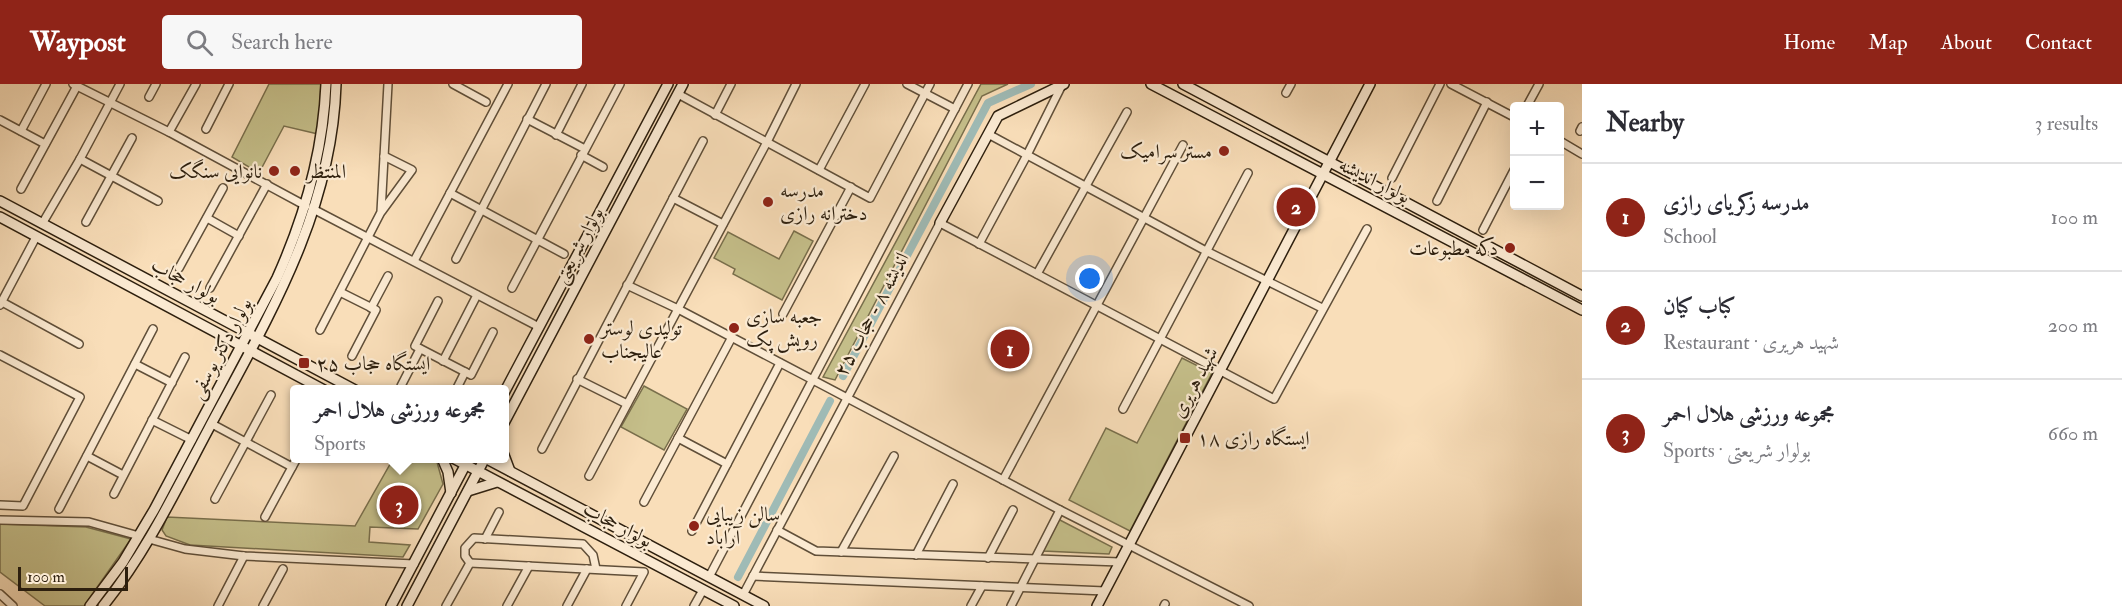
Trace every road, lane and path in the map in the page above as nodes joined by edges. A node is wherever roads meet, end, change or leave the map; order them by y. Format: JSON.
{"nodes":[{"id":1,"x":46,"y":84,"type":"edge"},
{"id":2,"x":120,"y":84,"type":"edge"},
{"id":3,"x":156,"y":84,"type":"edge"},
{"id":4,"x":196,"y":84,"type":"edge"},
{"id":5,"x":229,"y":84,"type":"edge"},
{"id":6,"x":326,"y":84,"type":"edge"},
{"id":7,"x":336,"y":84,"type":"edge"},
{"id":8,"x":388,"y":84,"type":"edge"},
{"id":9,"x":453,"y":84,"type":"edge"},
{"id":10,"x":508,"y":84,"type":"edge"},
{"id":11,"x":546,"y":84,"type":"edge"},
{"id":12,"x":582,"y":84,"type":"edge"},
{"id":13,"x":668,"y":84,"type":"edge"},
{"id":14,"x":684,"y":84,"type":"edge"},
{"id":15,"x":731,"y":84,"type":"edge"},
{"id":16,"x":796,"y":84,"type":"edge"},
{"id":17,"x":865,"y":84,"type":"edge"},
{"id":18,"x":907,"y":84,"type":"edge"},
{"id":19,"x":930,"y":84,"type":"edge"},
{"id":20,"x":968,"y":84,"type":"edge"},
{"id":21,"x":1151,"y":84,"type":"edge"},
{"id":22,"x":1183,"y":84,"type":"edge"},
{"id":23,"x":1291,"y":84,"type":"edge"},
{"id":24,"x":1370,"y":84,"type":"edge"},
{"id":25,"x":1440,"y":84,"type":"edge"},
{"id":26,"x":1451,"y":84,"type":"edge"},
{"id":27,"x":1539,"y":84,"type":"edge"},
{"id":28,"x":75,"y":85,"type":"edge"},
{"id":29,"x":618,"y":85,"type":"edge"},
{"id":30,"x":1063,"y":85,"type":"edge"},
{"id":31,"x":1286,"y":93,"type":"dead end"},
{"id":32,"x":678,"y":94,"type":"junction"},
{"id":33,"x":925,"y":94,"type":"junction"},
{"id":34,"x":149,"y":97,"type":"dead end"},
{"id":35,"x":486,"y":102,"type":"dead end"},
{"id":36,"x":1487,"y":102,"type":"junction"},
{"id":37,"x":1529,"y":102,"type":"edge"},
{"id":38,"x":110,"y":104,"type":"junction"},
{"id":39,"x":955,"y":109,"type":"junction"},
{"id":40,"x":1127,"y":112,"type":"dead end"},
{"id":41,"x":715,"y":114,"type":"junction"},
{"id":42,"x":1510,"y":114,"type":"edge"},
{"id":43,"x":527,"y":119,"type":"junction"},
{"id":44,"x":0,"y":120,"type":"edge"},
{"id":45,"x":206,"y":129,"type":"dead end"},
{"id":46,"x":21,"y":131,"type":"junction"},
{"id":47,"x":169,"y":132,"type":"junction"},
{"id":48,"x":988,"y":134,"type":"junction"},
{"id":49,"x":556,"y":135,"type":"junction"},
{"id":50,"x":132,"y":138,"type":"dead end"},
{"id":51,"x":703,"y":141,"type":"dead end"},
{"id":52,"x":767,"y":142,"type":"junction"},
{"id":53,"x":1564,"y":143,"type":"edge"},
{"id":54,"x":45,"y":144,"type":"junction"},
{"id":55,"x":1183,"y":144,"type":"dead end"},
{"id":56,"x":583,"y":152,"type":"junction"},
{"id":57,"x":1582,"y":153,"type":"edge"},
{"id":58,"x":1027,"y":155,"type":"junction"},
{"id":59,"x":384,"y":156,"type":"junction"},
{"id":60,"x":80,"y":159,"type":"junction"},
{"id":61,"x":1329,"y":161,"type":"junction"},
{"id":62,"x":603,"y":167,"type":"dead end"},
{"id":63,"x":819,"y":170,"type":"junction"},
{"id":64,"x":1248,"y":173,"type":"dead end"},
{"id":65,"x":1323,"y":174,"type":"junction"},
{"id":66,"x":111,"y":176,"type":"junction"},
{"id":67,"x":1392,"y":178,"type":"dead end"},
{"id":68,"x":1510,"y":179,"type":"edge"},
{"id":69,"x":267,"y":184,"type":"junction"},
{"id":70,"x":1086,"y":187,"type":"junction"},
{"id":71,"x":223,"y":188,"type":"dead end"},
{"id":72,"x":851,"y":188,"type":"junction"},
{"id":73,"x":21,"y":189,"type":"dead end"},
{"id":74,"x":450,"y":193,"type":"junction"},
{"id":75,"x":673,"y":198,"type":"junction"},
{"id":76,"x":0,"y":201,"type":"edge"},
{"id":77,"x":158,"y":201,"type":"dead end"},
{"id":78,"x":1437,"y":201,"type":"dead end"},
{"id":79,"x":310,"y":208,"type":"junction"},
{"id":80,"x":482,"y":210,"type":"junction"},
{"id":81,"x":381,"y":212,"type":"junction"},
{"id":82,"x":1143,"y":217,"type":"junction"},
{"id":83,"x":0,"y":218,"type":"edge"},
{"id":84,"x":207,"y":218,"type":"junction"},
{"id":85,"x":86,"y":222,"type":"dead end"},
{"id":86,"x":940,"y":223,"type":"junction"},
{"id":87,"x":42,"y":224,"type":"junction"},
{"id":88,"x":723,"y":224,"type":"junction"},
{"id":89,"x":1367,"y":229,"type":"dead end"},
{"id":90,"x":1483,"y":230,"type":"dead end"},
{"id":91,"x":239,"y":236,"type":"junction"},
{"id":92,"x":36,"y":237,"type":"junction"},
{"id":93,"x":368,"y":237,"type":"junction"},
{"id":94,"x":537,"y":240,"type":"junction"},
{"id":95,"x":979,"y":244,"type":"junction"},
{"id":96,"x":1206,"y":251,"type":"junction"},
{"id":97,"x":564,"y":254,"type":"dead end"},
{"id":98,"x":456,"y":259,"type":"dead end"},
{"id":99,"x":414,"y":261,"type":"junction"},
{"id":100,"x":179,"y":268,"type":"dead end"},
{"id":101,"x":1037,"y":274,"type":"junction"},
{"id":102,"x":388,"y":276,"type":"dead end"},
{"id":103,"x":1268,"y":279,"type":"junction"},
{"id":104,"x":627,"y":285,"type":"junction"},
{"id":105,"x":210,"y":288,"type":"dead end"},
{"id":106,"x":512,"y":288,"type":"dead end"},
{"id":107,"x":340,"y":292,"type":"junction"},
{"id":108,"x":477,"y":295,"type":"junction"},
{"id":109,"x":1582,"y":296,"type":"edge"},
{"id":110,"x":438,"y":301,"type":"dead end"},
{"id":111,"x":1,"y":304,"type":"edge"},
{"id":112,"x":1096,"y":305,"type":"junction"},
{"id":113,"x":1322,"y":308,"type":"junction"},
{"id":114,"x":374,"y":309,"type":"junction"},
{"id":115,"x":678,"y":309,"type":"junction"},
{"id":116,"x":1582,"y":310,"type":"edge"},
{"id":117,"x":783,"y":314,"type":"dead end"},
{"id":118,"x":539,"y":327,"type":"junction"},
{"id":119,"x":153,"y":329,"type":"dead end"},
{"id":120,"x":320,"y":330,"type":"dead end"},
{"id":121,"x":493,"y":332,"type":"dead end"},
{"id":122,"x":253,"y":336,"type":"junction"},
{"id":123,"x":732,"y":337,"type":"junction"},
{"id":124,"x":1160,"y":339,"type":"junction"},
{"id":125,"x":79,"y":344,"type":"dead end"},
{"id":126,"x":246,"y":348,"type":"junction"},
{"id":127,"x":420,"y":349,"type":"junction"},
{"id":128,"x":0,"y":355,"type":"edge"},
{"id":129,"x":352,"y":356,"type":"dead end"},
{"id":130,"x":185,"y":357,"type":"dead end"},
{"id":131,"x":443,"y":361,"type":"junction"},
{"id":132,"x":780,"y":363,"type":"junction"},
{"id":133,"x":135,"y":364,"type":"junction"},
{"id":134,"x":1220,"y":370,"type":"junction"},
{"id":135,"x":465,"y":372,"type":"junction"},
{"id":136,"x":577,"y":379,"type":"junction"},
{"id":137,"x":813,"y":381,"type":"junction"},
{"id":138,"x":172,"y":383,"type":"junction"},
{"id":139,"x":315,"y":385,"type":"edge"},
{"id":140,"x":346,"y":385,"type":"edge"},
{"id":141,"x":402,"y":385,"type":"edge"},
{"id":142,"x":458,"y":385,"type":"edge"},
{"id":143,"x":508,"y":385,"type":"edge"},
{"id":144,"x":271,"y":395,"type":"dead end"},
{"id":145,"x":847,"y":398,"type":"junction"},
{"id":146,"x":627,"y":404,"type":"junction"},
{"id":147,"x":1123,"y":409,"type":"dead end"},
{"id":148,"x":509,"y":414,"type":"edge"},
{"id":149,"x":152,"y":420,"type":"junction"},
{"id":150,"x":212,"y":424,"type":"junction"},
{"id":151,"x":678,"y":438,"type":"junction"},
{"id":152,"x":192,"y":440,"type":"junction"},
{"id":153,"x":246,"y":442,"type":"junction"},
{"id":154,"x":542,"y":448,"type":"dead end"},
{"id":155,"x":87,"y":456,"type":"junction"},
{"id":156,"x":894,"y":456,"type":"dead end"},
{"id":157,"x":294,"y":463,"type":"edge"},
{"id":158,"x":444,"y":463,"type":"edge"},
{"id":159,"x":467,"y":463,"type":"edge"},
{"id":160,"x":469,"y":463,"type":"edge"},
{"id":161,"x":483,"y":463,"type":"edge"},
{"id":162,"x":493,"y":463,"type":"edge"},
{"id":163,"x":507,"y":463,"type":"edge"},
{"id":164,"x":727,"y":464,"type":"junction"},
{"id":165,"x":292,"y":467,"type":"junction"},
{"id":166,"x":510,"y":471,"type":"junction"},
{"id":167,"x":478,"y":472,"type":"junction"},
{"id":168,"x":123,"y":475,"type":"junction"},
{"id":169,"x":589,"y":476,"type":"dead end"},
{"id":170,"x":1003,"y":480,"type":"junction"},
{"id":171,"x":497,"y":482,"type":"junction"},
{"id":172,"x":953,"y":484,"type":"dead end"},
{"id":173,"x":468,"y":491,"type":"junction"},
{"id":174,"x":451,"y":493,"type":"junction"},
{"id":175,"x":114,"y":494,"type":"dead end"},
{"id":176,"x":215,"y":499,"type":"dead end"},
{"id":177,"x":644,"y":502,"type":"dead end"},
{"id":178,"x":0,"y":505,"type":"edge"},
{"id":179,"x":59,"y":509,"type":"dead end"},
{"id":180,"x":1013,"y":510,"type":"dead end"},
{"id":181,"x":1060,"y":510,"type":"junction"},
{"id":182,"x":499,"y":512,"type":"dead end"},
{"id":183,"x":265,"y":517,"type":"dead end"},
{"id":184,"x":0,"y":520,"type":"edge"},
{"id":185,"x":777,"y":530,"type":"junction"},
{"id":186,"x":692,"y":531,"type":"dead end"},
{"id":187,"x":144,"y":538,"type":"junction"},
{"id":188,"x":485,"y":539,"type":"junction"},
{"id":189,"x":1128,"y":546,"type":"junction"},
{"id":190,"x":841,"y":552,"type":"junction"},
{"id":191,"x":916,"y":555,"type":"junction"},
{"id":192,"x":243,"y":556,"type":"junction"},
{"id":193,"x":988,"y":558,"type":"junction"},
{"id":194,"x":1034,"y":559,"type":"junction"},
{"id":195,"x":1120,"y":562,"type":"junction"},
{"id":196,"x":470,"y":563,"type":"junction"},
{"id":197,"x":414,"y":564,"type":"junction"},
{"id":198,"x":529,"y":566,"type":"junction"},
{"id":199,"x":283,"y":569,"type":"dead end"},
{"id":200,"x":587,"y":569,"type":"junction"},
{"id":201,"x":596,"y":569,"type":"junction"},
{"id":202,"x":753,"y":576,"type":"junction"},
{"id":203,"x":710,"y":577,"type":"junction"},
{"id":204,"x":982,"y":586,"type":"junction"},
{"id":205,"x":1021,"y":587,"type":"junction"},
{"id":206,"x":703,"y":590,"type":"junction"},
{"id":207,"x":1105,"y":591,"type":"junction"},
{"id":208,"x":0,"y":594,"type":"edge"},
{"id":209,"x":743,"y":595,"type":"junction"},
{"id":210,"x":1231,"y":597,"type":"junction"},
{"id":211,"x":13,"y":606,"type":"edge"},
{"id":212,"x":90,"y":606,"type":"edge"},
{"id":213,"x":103,"y":606,"type":"edge"},
{"id":214,"x":218,"y":606,"type":"edge"},
{"id":215,"x":263,"y":606,"type":"edge"},
{"id":216,"x":391,"y":606,"type":"edge"},
{"id":217,"x":407,"y":606,"type":"edge"},
{"id":218,"x":447,"y":606,"type":"edge"},
{"id":219,"x":507,"y":606,"type":"edge"},
{"id":220,"x":567,"y":606,"type":"edge"},
{"id":221,"x":626,"y":606,"type":"edge"},
{"id":222,"x":694,"y":606,"type":"edge"},
{"id":223,"x":734,"y":606,"type":"edge"},
{"id":224,"x":764,"y":606,"type":"edge"},
{"id":225,"x":971,"y":606,"type":"edge"},
{"id":226,"x":1011,"y":606,"type":"edge"},
{"id":227,"x":1097,"y":606,"type":"edge"},
{"id":228,"x":1226,"y":606,"type":"edge"},
{"id":229,"x":1249,"y":606,"type":"edge"}],
"edges":[{"from":1,"to":46,"type":"street"},
{"from":2,"to":38,"type":"street"},
{"from":3,"to":34,"type":"street"},
{"from":4,"to":47,"type":"street"},
{"from":5,"to":45,"type":"street"},
{"from":6,"to":79,"type":"main road","name":"بولوار دکتر یوسفی"},
{"from":7,"to":79,"type":"main road","name":"بولوار دکتر یوسفی"},
{"from":8,"to":59,"type":"street"},
{"from":9,"to":35,"type":"street"},
{"from":10,"to":74,"type":"street"},
{"from":11,"to":43,"type":"street"},
{"from":12,"to":49,"type":"street"},
{"from":13,"to":118,"type":"main road","name":"بولوار شریعتی"},
{"from":14,"to":32,"type":"main road","name":"بولوار شریعتی"},
{"from":15,"to":41,"type":"street"},
{"from":16,"to":52,"type":"street"},
{"from":17,"to":63,"type":"street"},
{"from":18,"to":33,"type":"street"},
{"from":19,"to":33,"type":"street"},
{"from":20,"to":39,"type":"street","name":"اندیشه ۸ - حجاب ۲۵"},
{"from":21,"to":65,"type":"main road","name":"بولوار اندیشه"},
{"from":22,"to":61,"type":"main road","name":"بولوار اندیشه"},
{"from":23,"to":31,"type":"street"},
{"from":24,"to":61,"type":"main road","name":"شهید هریری"},
{"from":25,"to":67,"type":"street"},
{"from":26,"to":36,"type":"street"},
{"from":27,"to":37,"type":"street"},
{"from":28,"to":38,"type":"street"},
{"from":28,"to":54,"type":"street"},
{"from":29,"to":56,"type":"street"},
{"from":30,"to":48,"type":"main road","name":"اندیشه ۸ - حجاب ۲۵"},
{"from":30,"to":58,"type":"street"},
{"from":32,"to":41,"type":"street"},
{"from":32,"to":148,"type":"main road","name":"بولوار شریعتی"},
{"from":33,"to":39,"type":"street"},
{"from":33,"to":72,"type":"street"},
{"from":36,"to":42,"type":"street"},
{"from":36,"to":78,"type":"street"},
{"from":38,"to":47,"type":"street"},
{"from":38,"to":60,"type":"street"},
{"from":39,"to":137,"type":"street","name":"اندیشه ۸ - حجاب ۲۵"},
{"from":40,"to":70,"type":"street"},
{"from":41,"to":52,"type":"street"},
{"from":43,"to":49,"type":"street"},
{"from":43,"to":80,"type":"street"},
{"from":44,"to":46,"type":"street"},
{"from":46,"to":54,"type":"street"},
{"from":47,"to":69,"type":"street"},
{"from":48,"to":58,"type":"street"},
{"from":48,"to":86,"type":"main road","name":"اندیشه ۸ - حجاب ۲۵"},
{"from":49,"to":56,"type":"street"},
{"from":50,"to":66,"type":"street"},
{"from":51,"to":75,"type":"street"},
{"from":52,"to":63,"type":"street"},
{"from":52,"to":88,"type":"street"},
{"from":53,"to":57,"type":"street"},
{"from":54,"to":73,"type":"street"},
{"from":55,"to":82,"type":"street"},
{"from":56,"to":62,"type":"street"},
{"from":56,"to":94,"type":"street"},
{"from":58,"to":70,"type":"street"},
{"from":58,"to":95,"type":"street"},
{"from":59,"to":81,"type":"street"},
{"from":59,"to":81,"type":"street"},
{"from":60,"to":66,"type":"street"},
{"from":60,"to":87,"type":"street"},
{"from":61,"to":65,"type":"main road","name":"شهید هریری"},
{"from":61,"to":109,"type":"main road","name":"بولوار اندیشه"},
{"from":63,"to":72,"type":"street"},
{"from":64,"to":96,"type":"street"},
{"from":65,"to":103,"type":"main road","name":"شهید هریری"},
{"from":65,"to":116,"type":"main road","name":"بولوار اندیشه"},
{"from":66,"to":77,"type":"street"},
{"from":66,"to":85,"type":"street"},
{"from":68,"to":90,"type":"street"},
{"from":69,"to":79,"type":"street"},
{"from":69,"to":91,"type":"street"},
{"from":70,"to":82,"type":"street"},
{"from":70,"to":101,"type":"street"},
{"from":71,"to":84,"type":"street"},
{"from":72,"to":117,"type":"street"},
{"from":74,"to":80,"type":"street"},
{"from":74,"to":99,"type":"street"},
{"from":75,"to":88,"type":"street"},
{"from":75,"to":104,"type":"street"},
{"from":76,"to":87,"type":"main road","name":"بولوار حجاب"},
{"from":79,"to":93,"type":"street"},
{"from":79,"to":122,"type":"main road","name":"بولوار دکتر یوسفی"},
{"from":80,"to":94,"type":"street"},
{"from":80,"to":98,"type":"street"},
{"from":81,"to":93,"type":"street"},
{"from":82,"to":96,"type":"street"},
{"from":82,"to":112,"type":"street"},
{"from":83,"to":92,"type":"main road","name":"بولوار حجاب"},
{"from":84,"to":91,"type":"street"},
{"from":84,"to":100,"type":"street"},
{"from":86,"to":95,"type":"street"},
{"from":86,"to":145,"type":"street","name":"اندیشه ۸ - حجاب ۲۵"},
{"from":87,"to":122,"type":"main road","name":"بولوار حجاب"},
{"from":88,"to":115,"type":"street"},
{"from":89,"to":113,"type":"street"},
{"from":91,"to":105,"type":"street"},
{"from":92,"to":111,"type":"street"},
{"from":92,"to":126,"type":"main road","name":"بولوار حجاب"},
{"from":93,"to":99,"type":"street"},
{"from":93,"to":107,"type":"street"},
{"from":94,"to":97,"type":"street"},
{"from":94,"to":106,"type":"street"},
{"from":95,"to":101,"type":"street"},
{"from":96,"to":103,"type":"street"},
{"from":96,"to":124,"type":"street"},
{"from":99,"to":108,"type":"street"},
{"from":101,"to":112,"type":"street"},
{"from":102,"to":114,"type":"street"},
{"from":103,"to":113,"type":"street"},
{"from":103,"to":134,"type":"main road","name":"شهید هریری"},
{"from":104,"to":115,"type":"street"},
{"from":104,"to":136,"type":"street"},
{"from":107,"to":114,"type":"street"},
{"from":107,"to":120,"type":"street"},
{"from":108,"to":118,"type":"street"},
{"from":108,"to":131,"type":"street"},
{"from":110,"to":127,"type":"street"},
{"from":111,"to":125,"type":"street"},
{"from":112,"to":124,"type":"street"},
{"from":112,"to":170,"type":"street"},
{"from":113,"to":134,"type":"street"},
{"from":114,"to":129,"type":"street"},
{"from":115,"to":123,"type":"street"},
{"from":115,"to":146,"type":"street"},
{"from":118,"to":143,"type":"main road","name":"بولوار شریعتی"},
{"from":119,"to":133,"type":"street"},
{"from":121,"to":135,"type":"street"},
{"from":122,"to":126,"type":"main road","name":"بولوار دکتر یوسفی"},
{"from":122,"to":140,"type":"main road","name":"بولوار حجاب"},
{"from":123,"to":132,"type":"street"},
{"from":123,"to":151,"type":"street"},
{"from":124,"to":134,"type":"street"},
{"from":124,"to":147,"type":"street"},
{"from":126,"to":139,"type":"main road","name":"بولوار حجاب"},
{"from":126,"to":150,"type":"main road","name":"بولوار دکتر یوسفی"},
{"from":126,"to":152,"type":"main road","name":"بولوار دکتر یوسفی"},
{"from":127,"to":131,"type":"street"},
{"from":127,"to":141,"type":"street"},
{"from":128,"to":178,"type":"street"},
{"from":130,"to":138,"type":"street"},
{"from":131,"to":135,"type":"street"},
{"from":132,"to":137,"type":"street"},
{"from":132,"to":164,"type":"street"},
{"from":133,"to":138,"type":"street"},
{"from":133,"to":155,"type":"street"},
{"from":134,"to":189,"type":"main road","name":"شهید هریری"},
{"from":135,"to":142,"type":"street"},
{"from":136,"to":146,"type":"street"},
{"from":136,"to":154,"type":"street"},
{"from":137,"to":145,"type":"street"},
{"from":137,"to":203,"type":"street","name":"اندیشه ۸ - حجاب ۲۵"},
{"from":138,"to":149,"type":"street"},
{"from":144,"to":153,"type":"street"},
{"from":145,"to":170,"type":"street"},
{"from":145,"to":185,"type":"street","name":"اندیشه ۸ - حجاب ۲۵"},
{"from":146,"to":169,"type":"street"},
{"from":149,"to":152,"type":"street"},
{"from":149,"to":168,"type":"street"},
{"from":150,"to":153,"type":"street"},
{"from":150,"to":187,"type":"main road","name":"بولوار دکتر یوسفی"},
{"from":151,"to":164,"type":"street"},
{"from":151,"to":177,"type":"street"},
{"from":152,"to":187,"type":"main road","name":"بولوار دکتر یوسفی"},
{"from":153,"to":165,"type":"street"},
{"from":153,"to":176,"type":"street"},
{"from":155,"to":168,"type":"street"},
{"from":155,"to":179,"type":"street"},
{"from":156,"to":190,"type":"street"},
{"from":157,"to":165,"type":"street"},
{"from":158,"to":174,"type":"main road"},
{"from":159,"to":174,"type":"main road"},
{"from":160,"to":167,"type":"main road","name":"بولوار حجاب"},
{"from":161,"to":167,"type":"main road"},
{"from":162,"to":166,"type":"main road","name":"بولوار حجاب"},
{"from":163,"to":166,"type":"main road"},
{"from":164,"to":186,"type":"street"},
{"from":165,"to":183,"type":"street"},
{"from":166,"to":203,"type":"main road","name":"بولوار حجاب"},
{"from":167,"to":171,"type":"main road","name":"بولوار حجاب"},
{"from":167,"to":173,"type":"main road"},
{"from":168,"to":175,"type":"street"},
{"from":170,"to":181,"type":"street"},
{"from":171,"to":173,"type":"main road"},
{"from":171,"to":206,"type":"main road","name":"بولوار حجاب"},
{"from":172,"to":191,"type":"street"},
{"from":173,"to":217,"type":"main road"},
{"from":174,"to":197,"type":"main road"},
{"from":180,"to":193,"type":"street"},
{"from":181,"to":189,"type":"street"},
{"from":181,"to":194,"type":"street"},
{"from":182,"to":188,"type":"street"},
{"from":184,"to":187,"type":"street"},
{"from":185,"to":190,"type":"street"},
{"from":185,"to":202,"type":"street","name":"اندیشه ۸ - حجاب ۲۵"},
{"from":187,"to":192,"type":"street"},
{"from":187,"to":212,"type":"main road","name":"بولوار دکتر یوسفی"},
{"from":187,"to":213,"type":"main road","name":"بولوار دکتر یوسفی"},
{"from":188,"to":196,"type":"street"},
{"from":188,"to":201,"type":"street"},
{"from":189,"to":195,"type":"main road","name":"شهید هریری"},
{"from":189,"to":210,"type":"street"},
{"from":190,"to":191,"type":"street"},
{"from":191,"to":193,"type":"street"},
{"from":192,"to":197,"type":"street"},
{"from":192,"to":214,"type":"street"},
{"from":193,"to":194,"type":"street"},
{"from":194,"to":195,"type":"street"},
{"from":194,"to":205,"type":"street"},
{"from":195,"to":207,"type":"main road","name":"شهید هریری"},
{"from":196,"to":198,"type":"street"},
{"from":196,"to":218,"type":"street"},
{"from":197,"to":216,"type":"main road"},
{"from":198,"to":200,"type":"street"},
{"from":198,"to":219,"type":"street"},
{"from":199,"to":215,"type":"street"},
{"from":200,"to":201,"type":"street"},
{"from":200,"to":220,"type":"street"},
{"from":201,"to":221,"type":"street"},
{"from":202,"to":204,"type":"street"},
{"from":202,"to":209,"type":"street","name":"اندیشه ۸ - حجاب ۲۵"},
{"from":203,"to":209,"type":"main road","name":"بولوار حجاب"},
{"from":204,"to":205,"type":"street"},
{"from":204,"to":225,"type":"street"},
{"from":205,"to":207,"type":"street"},
{"from":205,"to":226,"type":"street"},
{"from":206,"to":222,"type":"street"},
{"from":206,"to":223,"type":"main road","name":"بولوار حجاب"},
{"from":207,"to":227,"type":"main road","name":"شهید هریری"},
{"from":208,"to":211,"type":"street"},
{"from":209,"to":224,"type":"main road","name":"بولوار حجاب"},
{"from":210,"to":228,"type":"street"},
{"from":210,"to":229,"type":"street"}]}
